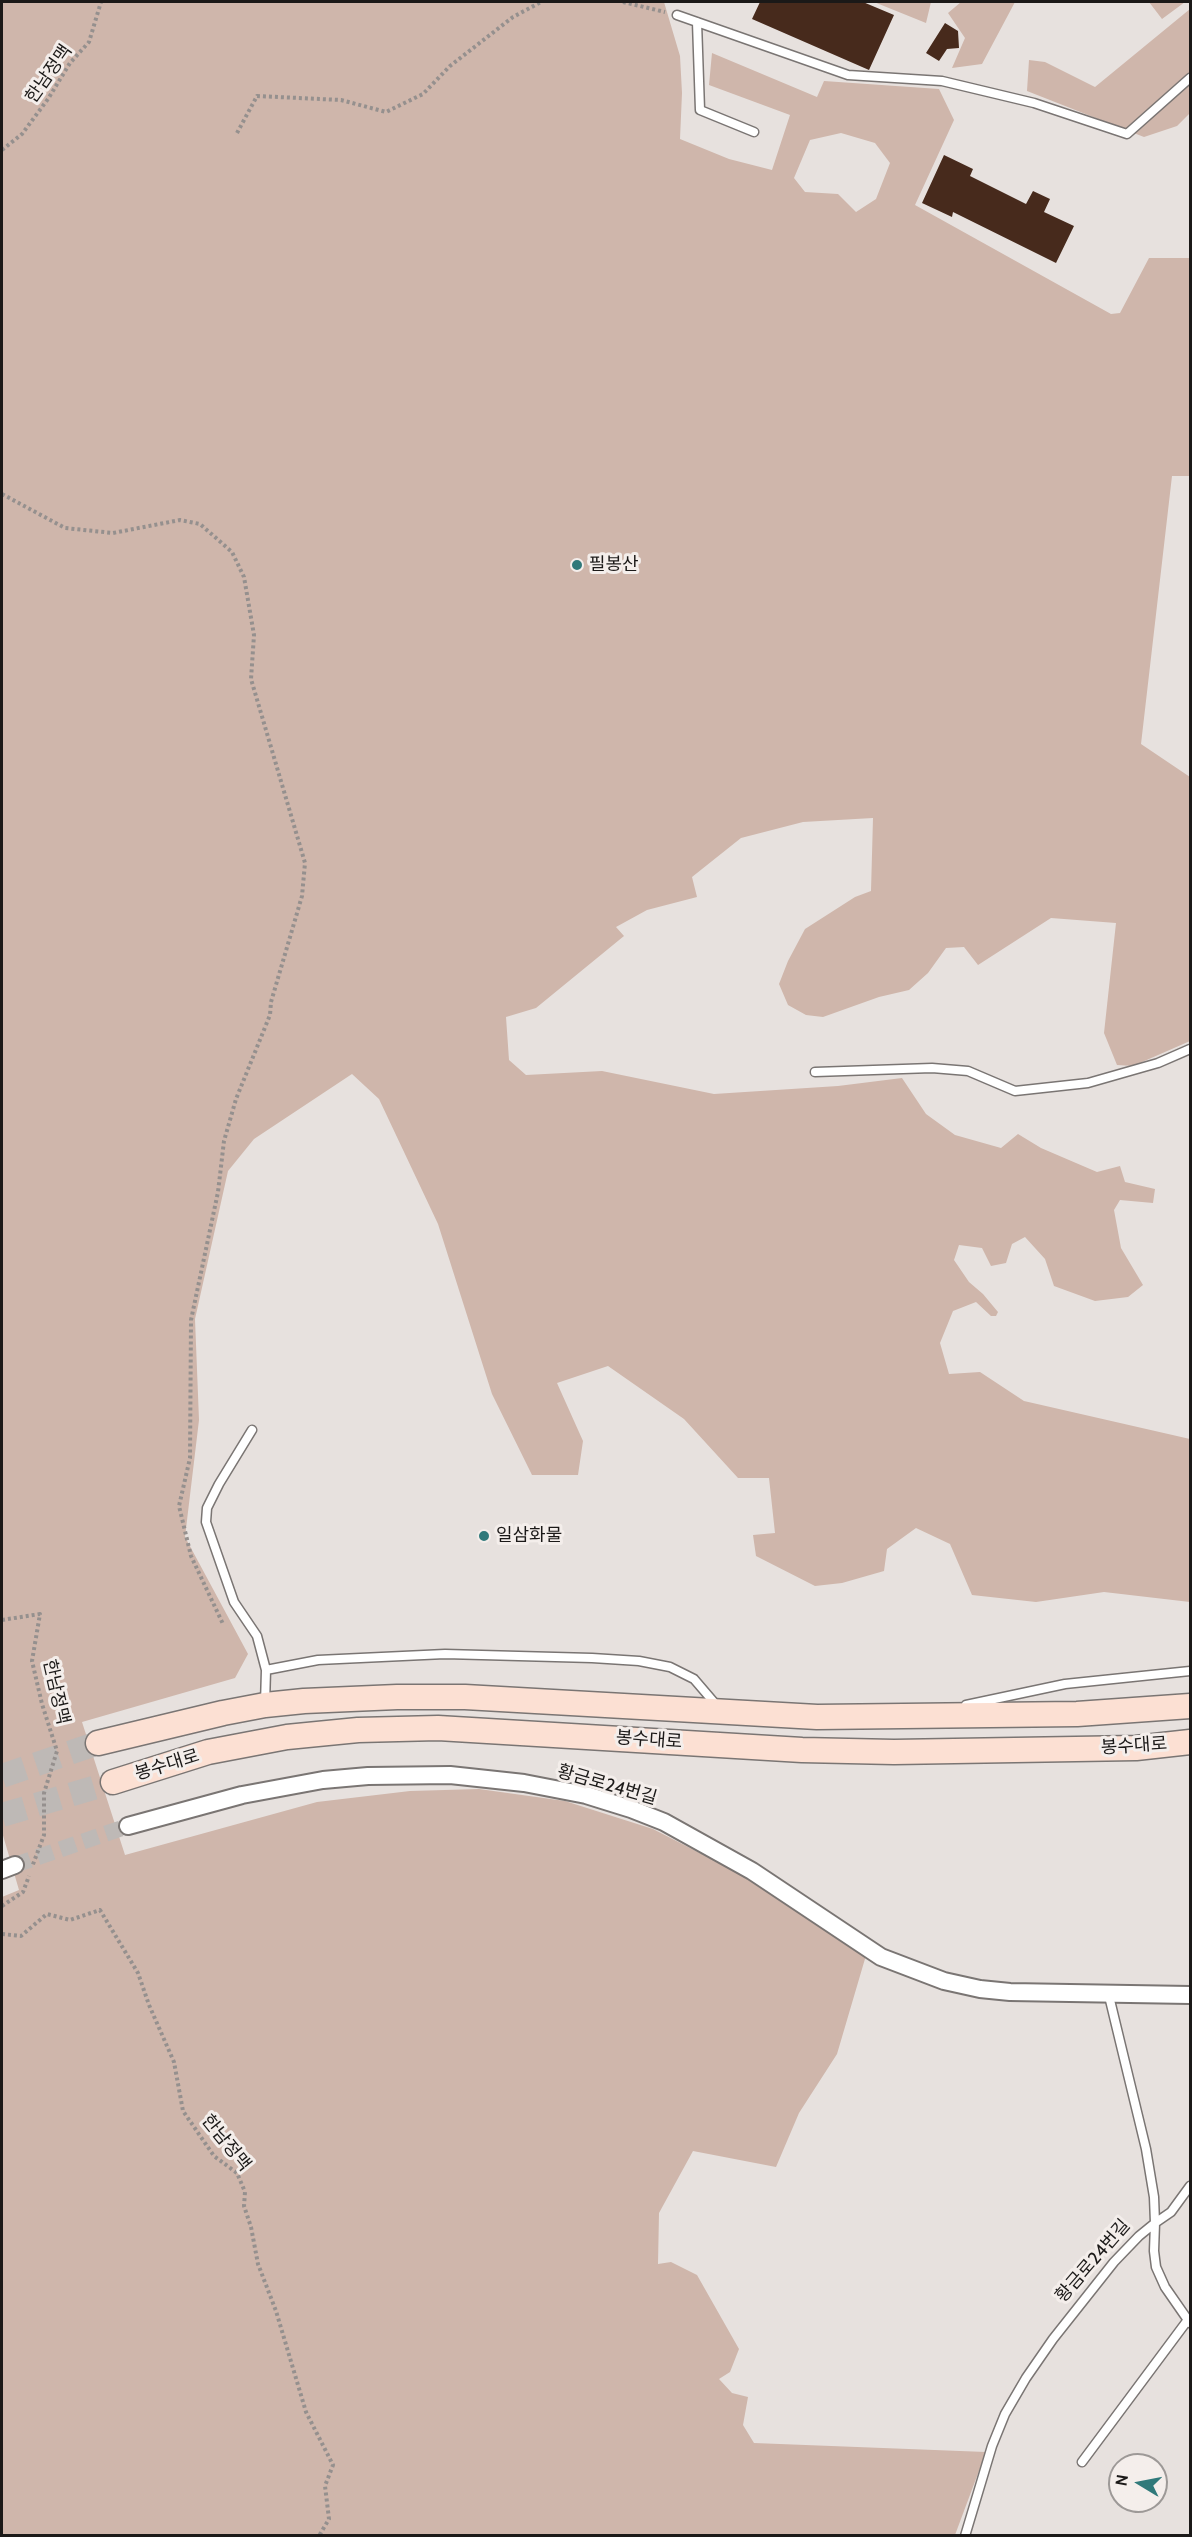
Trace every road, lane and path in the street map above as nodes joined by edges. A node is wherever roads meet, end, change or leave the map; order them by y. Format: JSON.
{"nodes":[{"id":1,"x":101,"y":2,"type":"edge"},
{"id":2,"x":541,"y":2,"type":"edge"},
{"id":3,"x":623,"y":2,"type":"edge"},
{"id":4,"x":677,"y":15,"type":"joint"},
{"id":5,"x":697,"y":22,"type":"junction"},
{"id":6,"x":1191,"y":78,"type":"edge"},
{"id":7,"x":754,"y":132,"type":"dead end"},
{"id":8,"x":237,"y":133,"type":"dead end"},
{"id":9,"x":2,"y":150,"type":"edge"},
{"id":10,"x":2,"y":494,"type":"edge"},
{"id":11,"x":1191,"y":1048,"type":"edge"},
{"id":12,"x":815,"y":1072,"type":"dead end"},
{"id":13,"x":252,"y":1430,"type":"dead end"},
{"id":14,"x":2,"y":1620,"type":"edge"},
{"id":15,"x":223,"y":1624,"type":"dead end"},
{"id":16,"x":266,"y":1670,"type":"junction"},
{"id":17,"x":1191,"y":1671,"type":"edge"},
{"id":18,"x":265,"y":1705,"type":"junction"},
{"id":19,"x":1191,"y":1706,"type":"edge"},
{"id":20,"x":722,"y":1711,"type":"junction"},
{"id":21,"x":911,"y":1716,"type":"junction"},
{"id":22,"x":1191,"y":1742,"type":"edge"},
{"id":23,"x":98,"y":1743,"type":"tunnel mouth"},
{"id":24,"x":113,"y":1782,"type":"tunnel mouth"},
{"id":25,"x":128,"y":1826,"type":"tunnel mouth"},
{"id":26,"x":2,"y":1906,"type":"edge"},
{"id":27,"x":2,"y":1934,"type":"edge"},
{"id":28,"x":1191,"y":1995,"type":"edge"},
{"id":29,"x":1109,"y":1996,"type":"junction"},
{"id":30,"x":1191,"y":2186,"type":"edge"},
{"id":31,"x":1155,"y":2223,"type":"junction"},
{"id":32,"x":1189,"y":2322,"type":"edge"},
{"id":33,"x":1082,"y":2462,"type":"dead end"},
{"id":34,"x":319,"y":2535,"type":"edge"},
{"id":35,"x":965,"y":2535,"type":"edge"}],
"edges":[{"from":1,"to":9,"type":"path","name":"한남정맥"},
{"from":2,"to":8,"type":"path"},
{"from":3,"to":4,"type":"path"},
{"from":4,"to":5,"type":"lane"},
{"from":5,"to":6,"type":"lane"},
{"from":5,"to":7,"type":"lane"},
{"from":10,"to":15,"type":"path"},
{"from":11,"to":12,"type":"lane"},
{"from":13,"to":16,"type":"lane"},
{"from":14,"to":26,"type":"path","name":"한남정맥"},
{"from":16,"to":18,"type":"lane"},
{"from":16,"to":20,"type":"lane"},
{"from":17,"to":21,"type":"lane"},
{"from":18,"to":20,"type":"main road","name":"봉수대로"},
{"from":18,"to":23,"type":"main road","name":"봉수대로"},
{"from":19,"to":21,"type":"main road","name":"봉수대로"},
{"from":20,"to":21,"type":"main road","name":"봉수대로"},
{"from":22,"to":24,"type":"main road","name":"봉수대로"},
{"from":25,"to":29,"type":"street","name":"황금로24번길"},
{"from":27,"to":34,"type":"path","name":"한남정맥"},
{"from":28,"to":29,"type":"street","name":"황금로24번길"},
{"from":29,"to":31,"type":"lane","name":"황금로24번길"},
{"from":30,"to":31,"type":"lane"},
{"from":31,"to":32,"type":"lane"},
{"from":31,"to":35,"type":"lane","name":"황금로24번길"},
{"from":32,"to":33,"type":"lane"}]}
